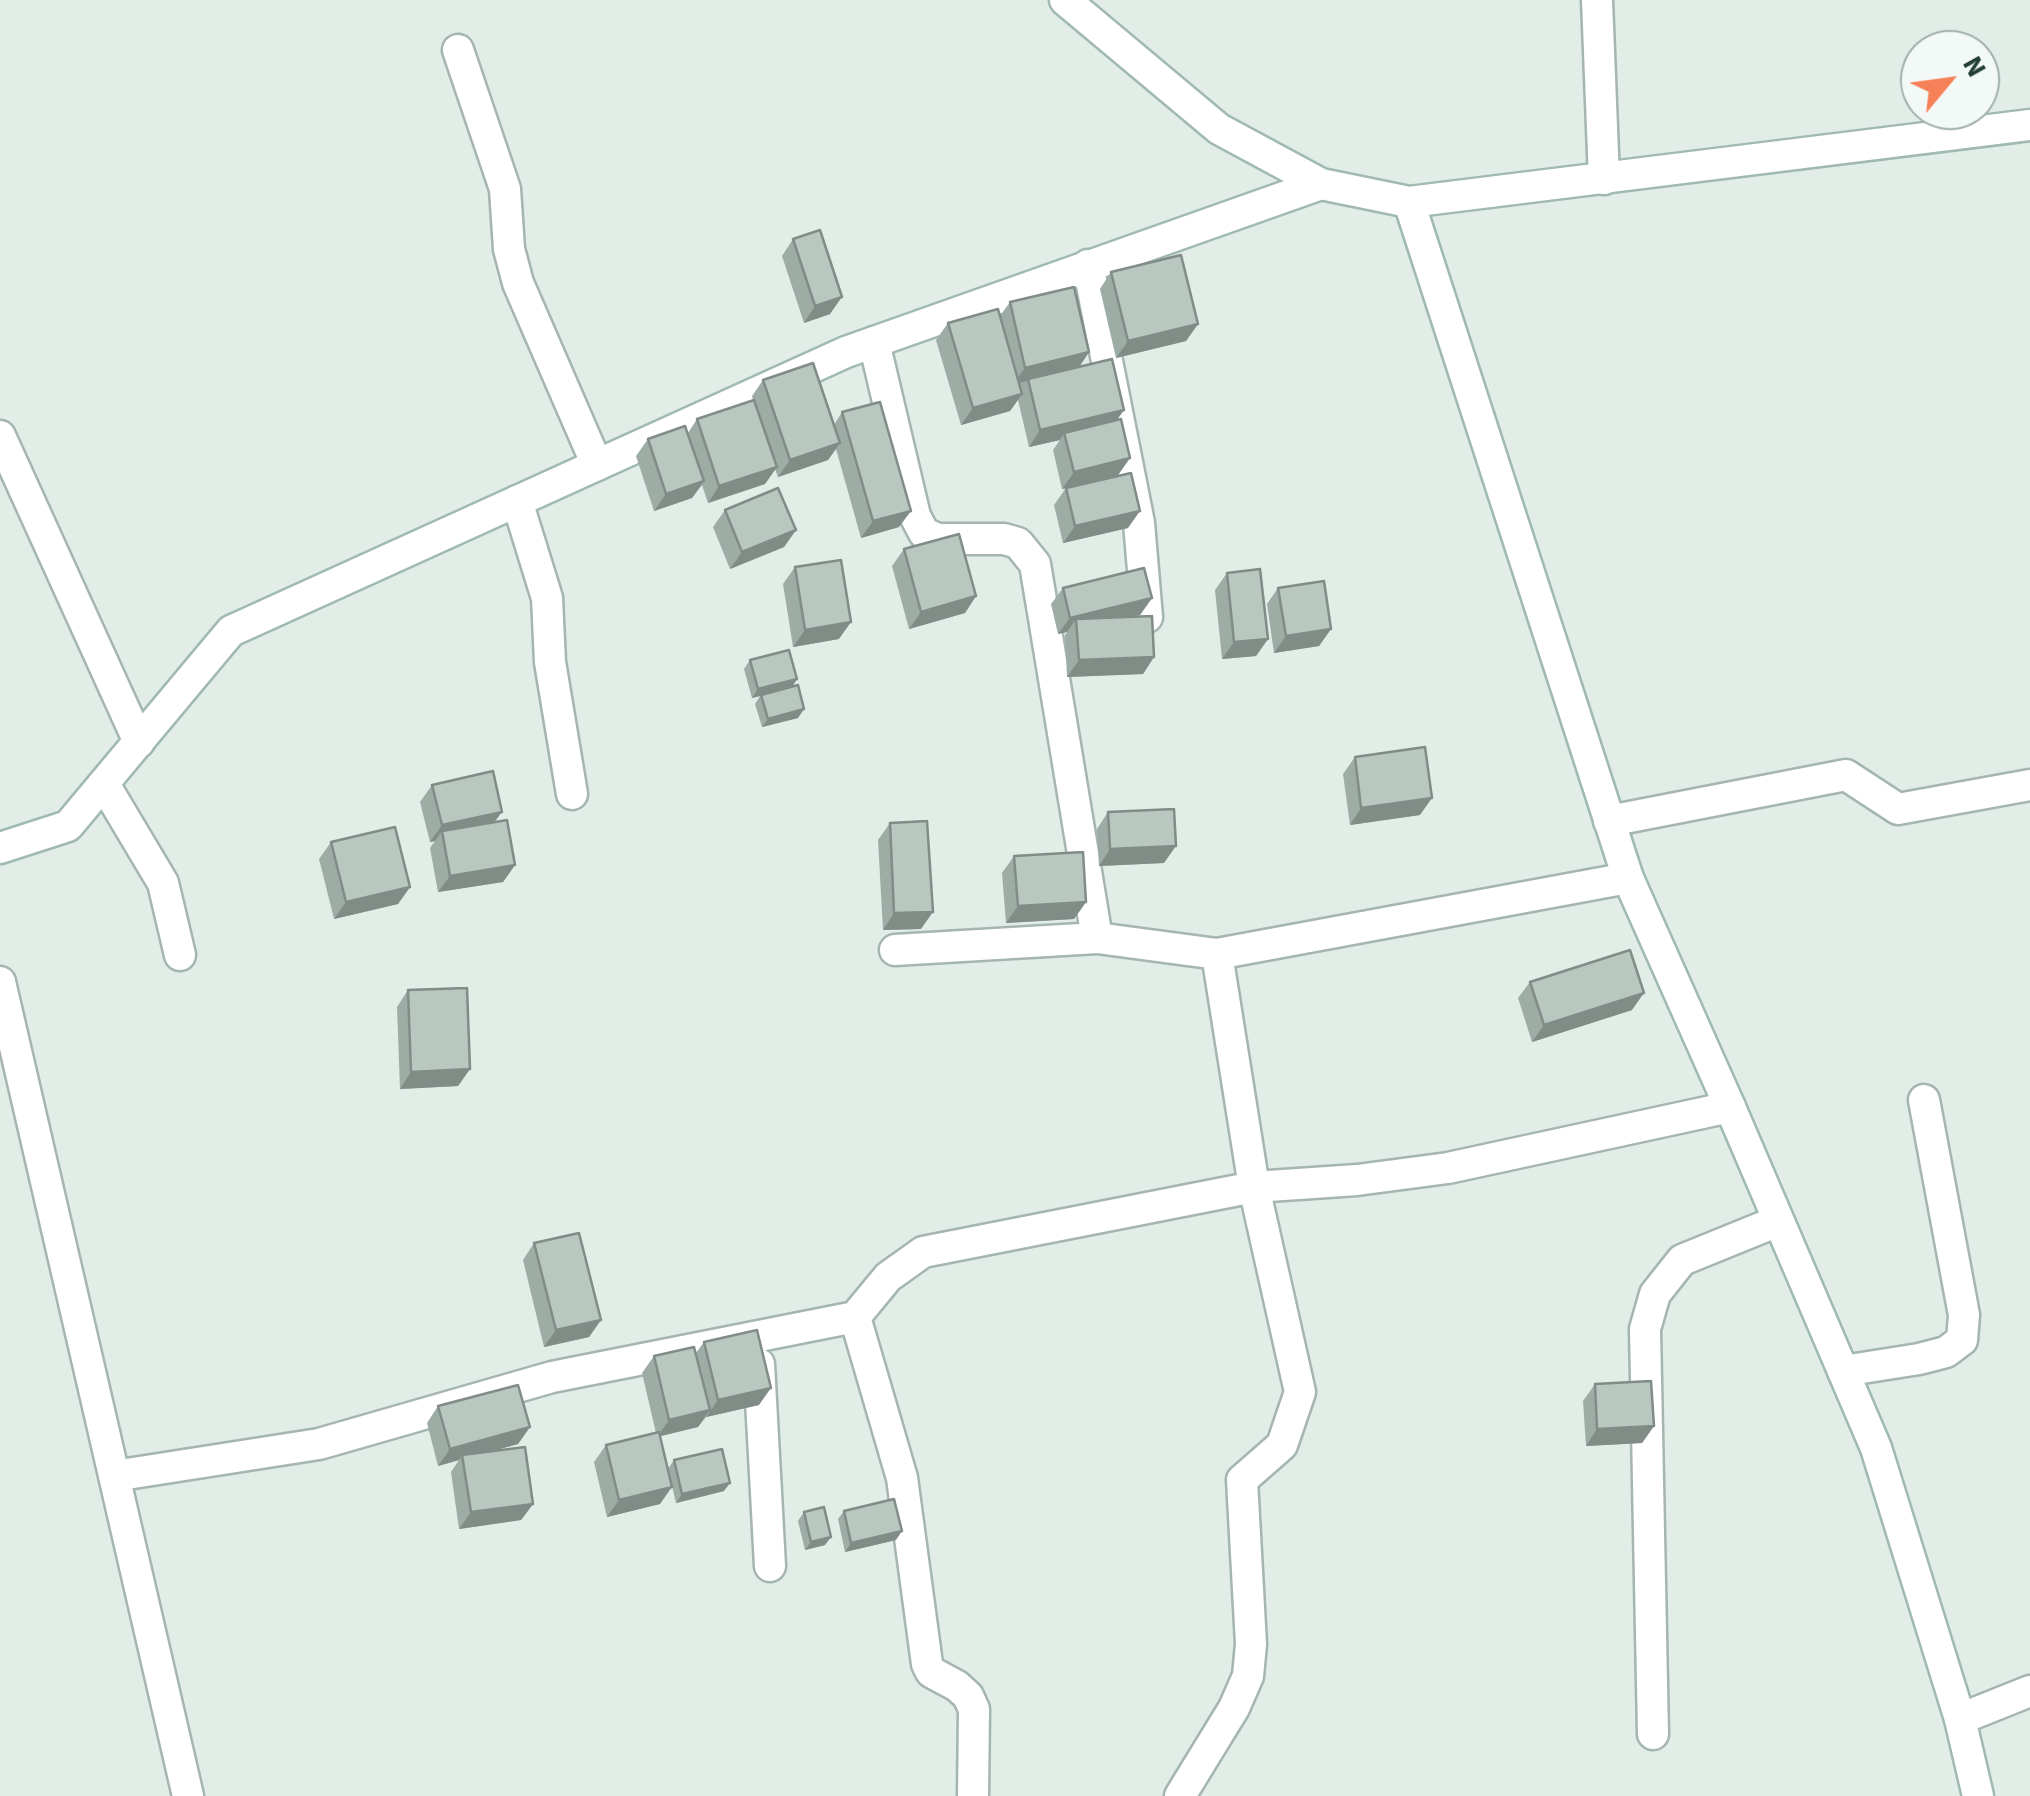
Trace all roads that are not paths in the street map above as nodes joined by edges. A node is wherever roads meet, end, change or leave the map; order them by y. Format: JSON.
{"nodes":[{"id":1,"x":1065,"y":0,"type":"edge"},
{"id":2,"x":1597,"y":0,"type":"edge"},
{"id":3,"x":458,"y":50,"type":"dead end"},
{"id":4,"x":2030,"y":126,"type":"edge"},
{"id":5,"x":1604,"y":179,"type":"junction"},
{"id":6,"x":1321,"y":184,"type":"junction"},
{"id":7,"x":1409,"y":202,"type":"junction"},
{"id":8,"x":1088,"y":265,"type":"junction"},
{"id":9,"x":874,"y":342,"type":"junction"},
{"id":10,"x":0,"y":436,"type":"edge"},
{"id":11,"x":596,"y":465,"type":"junction"},
{"id":12,"x":517,"y":501,"type":"junction"},
{"id":13,"x":1147,"y":617,"type":"edge"},
{"id":14,"x":139,"y":742,"type":"junction"},
{"id":15,"x":104,"y":784,"type":"junction"},
{"id":16,"x":2030,"y":786,"type":"edge"},
{"id":17,"x":572,"y":794,"type":"dead end"},
{"id":18,"x":1609,"y":821,"type":"junction"},
{"id":19,"x":0,"y":848,"type":"edge"},
{"id":20,"x":1628,"y":878,"type":"junction"},
{"id":21,"x":1097,"y":938,"type":"junction"},
{"id":22,"x":895,"y":950,"type":"dead end"},
{"id":23,"x":1217,"y":954,"type":"junction"},
{"id":24,"x":180,"y":955,"type":"dead end"},
{"id":25,"x":0,"y":982,"type":"edge"},
{"id":26,"x":1924,"y":1100,"type":"dead end"},
{"id":27,"x":1730,"y":1108,"type":"junction"},
{"id":28,"x":1254,"y":1187,"type":"junction"},
{"id":29,"x":1778,"y":1221,"type":"junction"},
{"id":30,"x":855,"y":1317,"type":"junction"},
{"id":31,"x":757,"y":1336,"type":"junction"},
{"id":32,"x":1843,"y":1371,"type":"junction"},
{"id":33,"x":114,"y":1476,"type":"junction"},
{"id":34,"x":770,"y":1566,"type":"dead end"},
{"id":35,"x":2030,"y":1691,"type":"edge"},
{"id":36,"x":1960,"y":1719,"type":"junction"},
{"id":37,"x":1654,"y":1734,"type":"dead end"},
{"id":38,"x":188,"y":1796,"type":"edge"},
{"id":39,"x":973,"y":1796,"type":"edge"},
{"id":40,"x":1180,"y":1796,"type":"edge"},
{"id":41,"x":1978,"y":1796,"type":"edge"}],
"edges":[{"from":1,"to":6,"type":"street"},
{"from":2,"to":5,"type":"street"},
{"from":3,"to":11,"type":"street"},
{"from":4,"to":5,"type":"street"},
{"from":5,"to":7,"type":"street"},
{"from":6,"to":7,"type":"street"},
{"from":6,"to":8,"type":"street"},
{"from":7,"to":18,"type":"street"},
{"from":8,"to":9,"type":"street"},
{"from":8,"to":13,"type":"street"},
{"from":9,"to":11,"type":"street"},
{"from":9,"to":21,"type":"street"},
{"from":10,"to":14,"type":"street"},
{"from":11,"to":12,"type":"street"},
{"from":12,"to":14,"type":"street"},
{"from":12,"to":17,"type":"street"},
{"from":14,"to":15,"type":"street"},
{"from":15,"to":19,"type":"street"},
{"from":15,"to":24,"type":"street"},
{"from":16,"to":18,"type":"street"},
{"from":18,"to":20,"type":"street"},
{"from":20,"to":23,"type":"street"},
{"from":20,"to":27,"type":"street"},
{"from":21,"to":22,"type":"street"},
{"from":21,"to":23,"type":"street"},
{"from":23,"to":28,"type":"street"},
{"from":25,"to":33,"type":"street"},
{"from":26,"to":32,"type":"street"},
{"from":27,"to":28,"type":"street"},
{"from":27,"to":29,"type":"street"},
{"from":28,"to":30,"type":"street"},
{"from":28,"to":40,"type":"street"},
{"from":29,"to":32,"type":"street"},
{"from":29,"to":37,"type":"street"},
{"from":30,"to":31,"type":"street"},
{"from":30,"to":39,"type":"street"},
{"from":31,"to":33,"type":"street"},
{"from":31,"to":34,"type":"street"},
{"from":32,"to":36,"type":"street"},
{"from":33,"to":38,"type":"street"},
{"from":35,"to":36,"type":"street"},
{"from":36,"to":41,"type":"street"}]}
